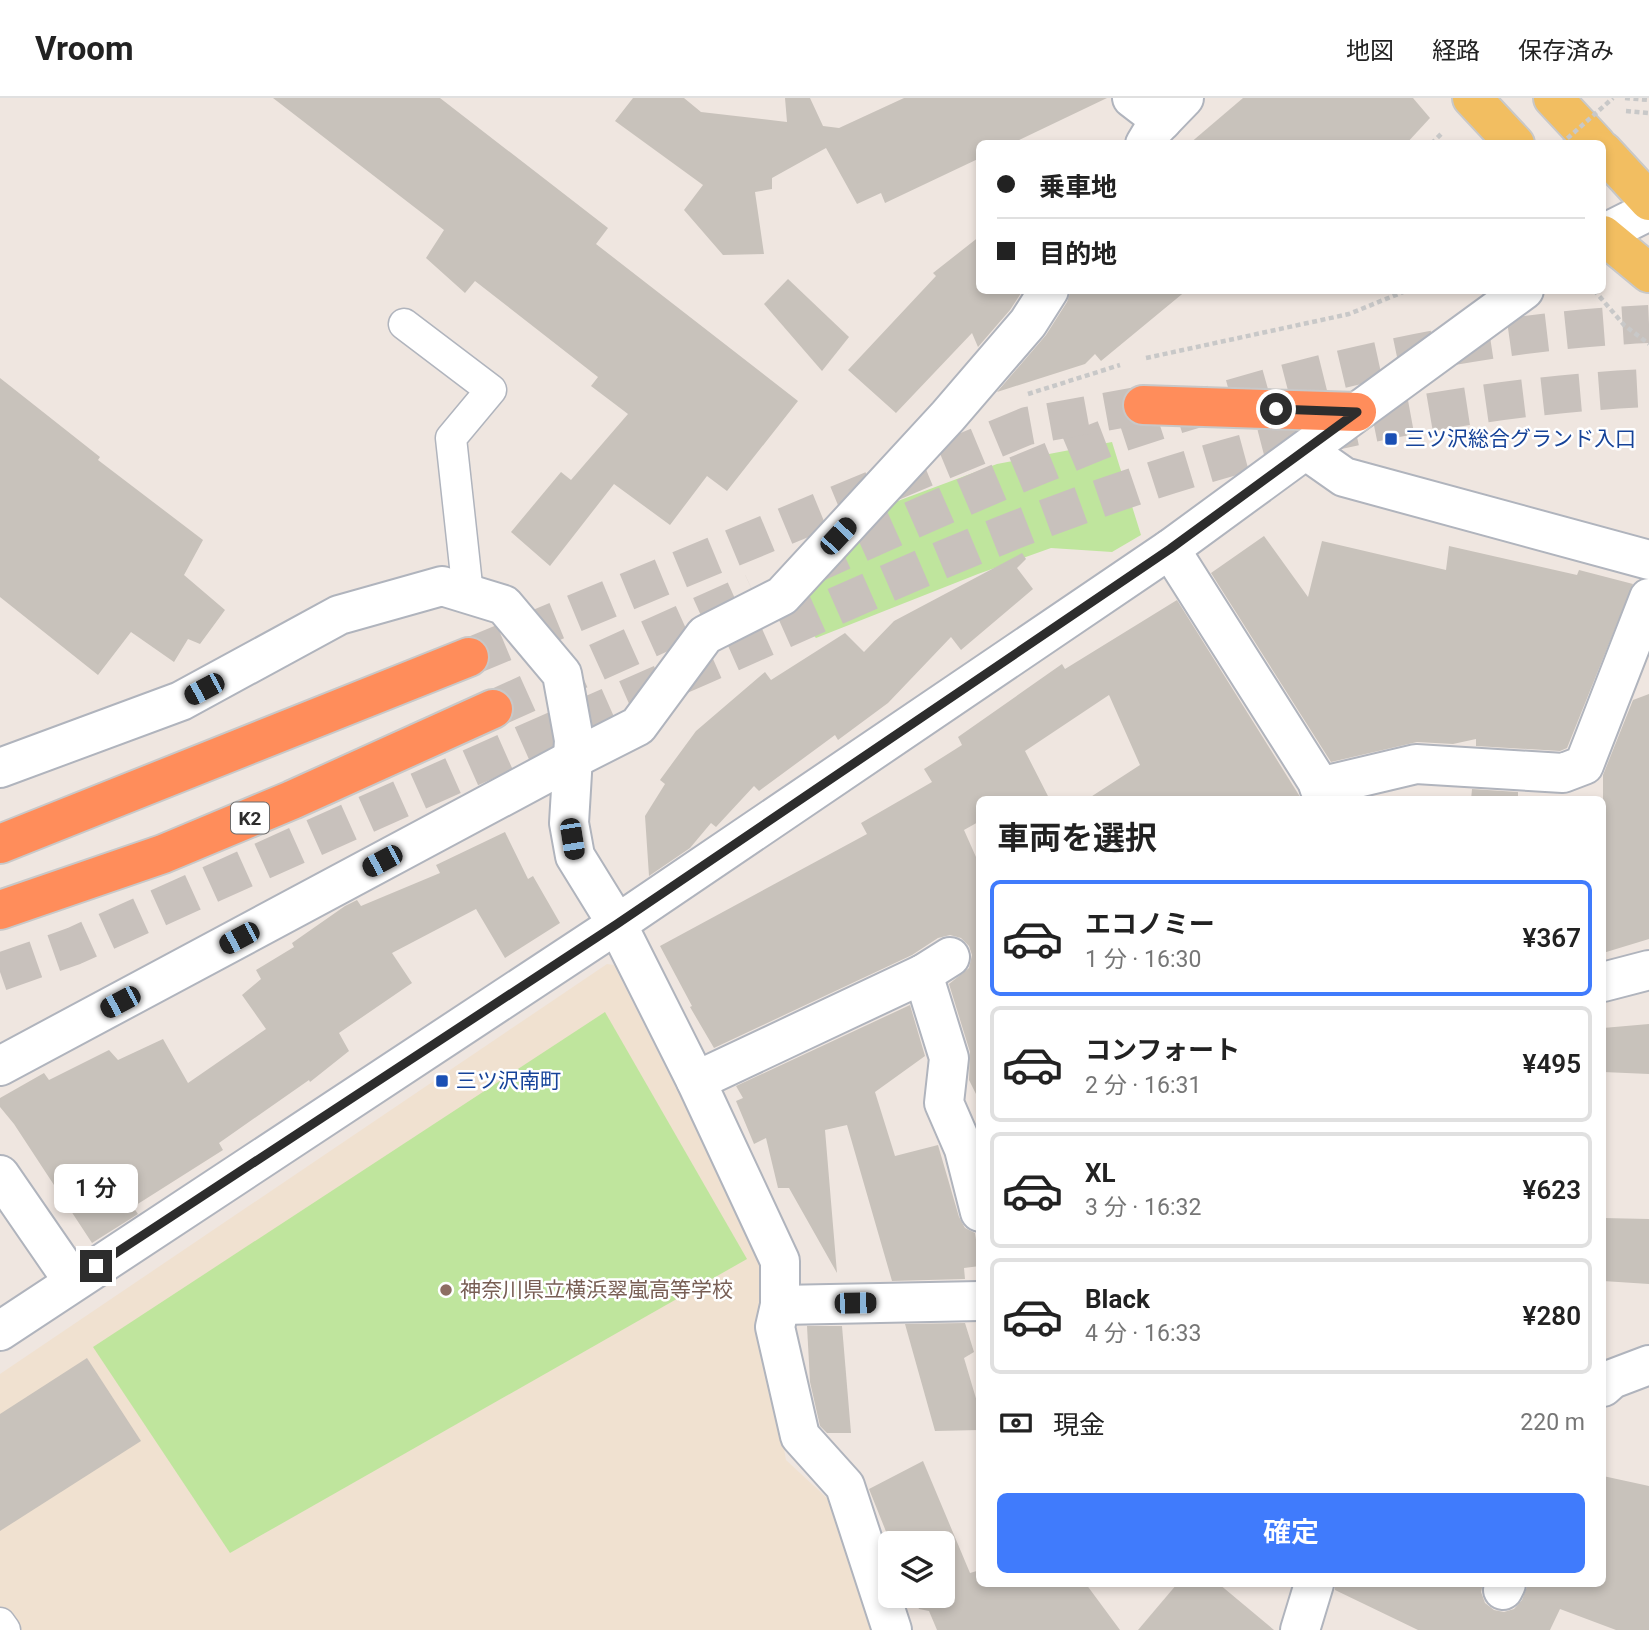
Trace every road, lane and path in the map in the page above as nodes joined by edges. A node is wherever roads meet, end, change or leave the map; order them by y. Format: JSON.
{"nodes":[{"id":1,"x":1132,"y":98,"type":"edge"},
{"id":2,"x":1553,"y":98,"type":"edge"},
{"id":3,"x":1614,"y":98,"type":"edge"},
{"id":4,"x":1628,"y":99,"type":"edge"},
{"id":5,"x":1649,"y":100,"type":"edge"},
{"id":6,"x":1622,"y":111,"type":"dead end"},
{"id":7,"x":1461,"y":112,"type":"edge"},
{"id":8,"x":1649,"y":113,"type":"edge"},
{"id":9,"x":1164,"y":121,"type":"edge"},
{"id":10,"x":1435,"y":140,"type":"edge"},
{"id":11,"x":1509,"y":140,"type":"edge"},
{"id":12,"x":1566,"y":140,"type":"edge"},
{"id":13,"x":1592,"y":140,"type":"edge"},
{"id":14,"x":1606,"y":155,"type":"edge"},
{"id":15,"x":1649,"y":201,"type":"edge"},
{"id":16,"x":1649,"y":211,"type":"edge"},
{"id":17,"x":1606,"y":232,"type":"edge"},
{"id":18,"x":1606,"y":237,"type":"edge"},
{"id":19,"x":1649,"y":273,"type":"edge"},
{"id":20,"x":1046,"y":294,"type":"edge"},
{"id":21,"x":1399,"y":294,"type":"edge"},
{"id":22,"x":1519,"y":294,"type":"edge"},
{"id":23,"x":1597,"y":294,"type":"edge"},
{"id":24,"x":404,"y":324,"type":"dead end"},
{"id":25,"x":1649,"y":344,"type":"edge"},
{"id":26,"x":1138,"y":360,"type":"dead end"},
{"id":27,"x":1125,"y":364,"type":"dead end"},
{"id":28,"x":1023,"y":396,"type":"dead end"},
{"id":29,"x":1143,"y":405,"type":"tunnel mouth"},
{"id":30,"x":1357,"y":412,"type":"junction"},
{"id":31,"x":1307,"y":451,"type":"junction"},
{"id":32,"x":1170,"y":549,"type":"junction"},
{"id":33,"x":1649,"y":560,"type":"edge"},
{"id":34,"x":468,"y":594,"type":"junction"},
{"id":35,"x":1649,"y":598,"type":"edge"},
{"id":36,"x":469,"y":657,"type":"tunnel mouth"},
{"id":37,"x":493,"y":709,"type":"tunnel mouth"},
{"id":38,"x":573,"y":758,"type":"junction"},
{"id":39,"x":0,"y":768,"type":"edge"},
{"id":40,"x":1323,"y":793,"type":"edge"},
{"id":41,"x":0,"y":844,"type":"edge"},
{"id":42,"x":0,"y":910,"type":"edge"},
{"id":43,"x":617,"y":924,"type":"junction"},
{"id":44,"x":1649,"y":970,"type":"edge"},
{"id":45,"x":1606,"y":981,"type":"edge"},
{"id":46,"x":0,"y":1066,"type":"edge"},
{"id":47,"x":696,"y":1081,"type":"junction"},
{"id":48,"x":0,"y":1175,"type":"edge"},
{"id":49,"x":976,"y":1196,"type":"edge"},
{"id":50,"x":73,"y":1281,"type":"junction"},
{"id":51,"x":976,"y":1301,"type":"edge"},
{"id":52,"x":780,"y":1305,"type":"junction"},
{"id":53,"x":0,"y":1331,"type":"edge"},
{"id":54,"x":1649,"y":1365,"type":"edge"},
{"id":55,"x":1606,"y":1384,"type":"edge"},
{"id":56,"x":0,"y":1623,"type":"edge"},
{"id":57,"x":5,"y":1630,"type":"edge"},
{"id":58,"x":892,"y":1630,"type":"edge"}],
"edges":[{"from":1,"to":9,"type":"street"},
{"from":2,"to":13,"type":"main road"},
{"from":3,"to":12,"type":"path","bridge":true},
{"from":4,"to":5,"type":"path"},
{"from":6,"to":8,"type":"path"},
{"from":7,"to":10,"type":"path"},
{"from":7,"to":11,"type":"main road"},
{"from":14,"to":15,"type":"main road"},
{"from":16,"to":17,"type":"street"},
{"from":18,"to":19,"type":"main road"},
{"from":20,"to":38,"type":"street"},
{"from":21,"to":26,"type":"path"},
{"from":22,"to":30,"type":"street"},
{"from":23,"to":25,"type":"path"},
{"from":24,"to":34,"type":"lane"},
{"from":27,"to":28,"type":"path"},
{"from":29,"to":30,"type":"highway"},
{"from":30,"to":31,"type":"street"},
{"from":31,"to":32,"type":"street"},
{"from":31,"to":33,"type":"street"},
{"from":32,"to":40,"type":"street"},
{"from":32,"to":43,"type":"street"},
{"from":34,"to":38,"type":"street"},
{"from":34,"to":39,"type":"street"},
{"from":35,"to":40,"type":"street"},
{"from":36,"to":41,"type":"highway"},
{"from":37,"to":42,"type":"highway","number":"K2"},
{"from":38,"to":43,"type":"street"},
{"from":38,"to":46,"type":"street"},
{"from":43,"to":47,"type":"street"},
{"from":43,"to":50,"type":"street"},
{"from":44,"to":45,"type":"street"},
{"from":47,"to":49,"type":"street"},
{"from":47,"to":52,"type":"street"},
{"from":48,"to":50,"type":"street"},
{"from":50,"to":53,"type":"street"},
{"from":51,"to":52,"type":"street"},
{"from":52,"to":58,"type":"street"},
{"from":54,"to":55,"type":"street"},
{"from":56,"to":57,"type":"lane"}]}
